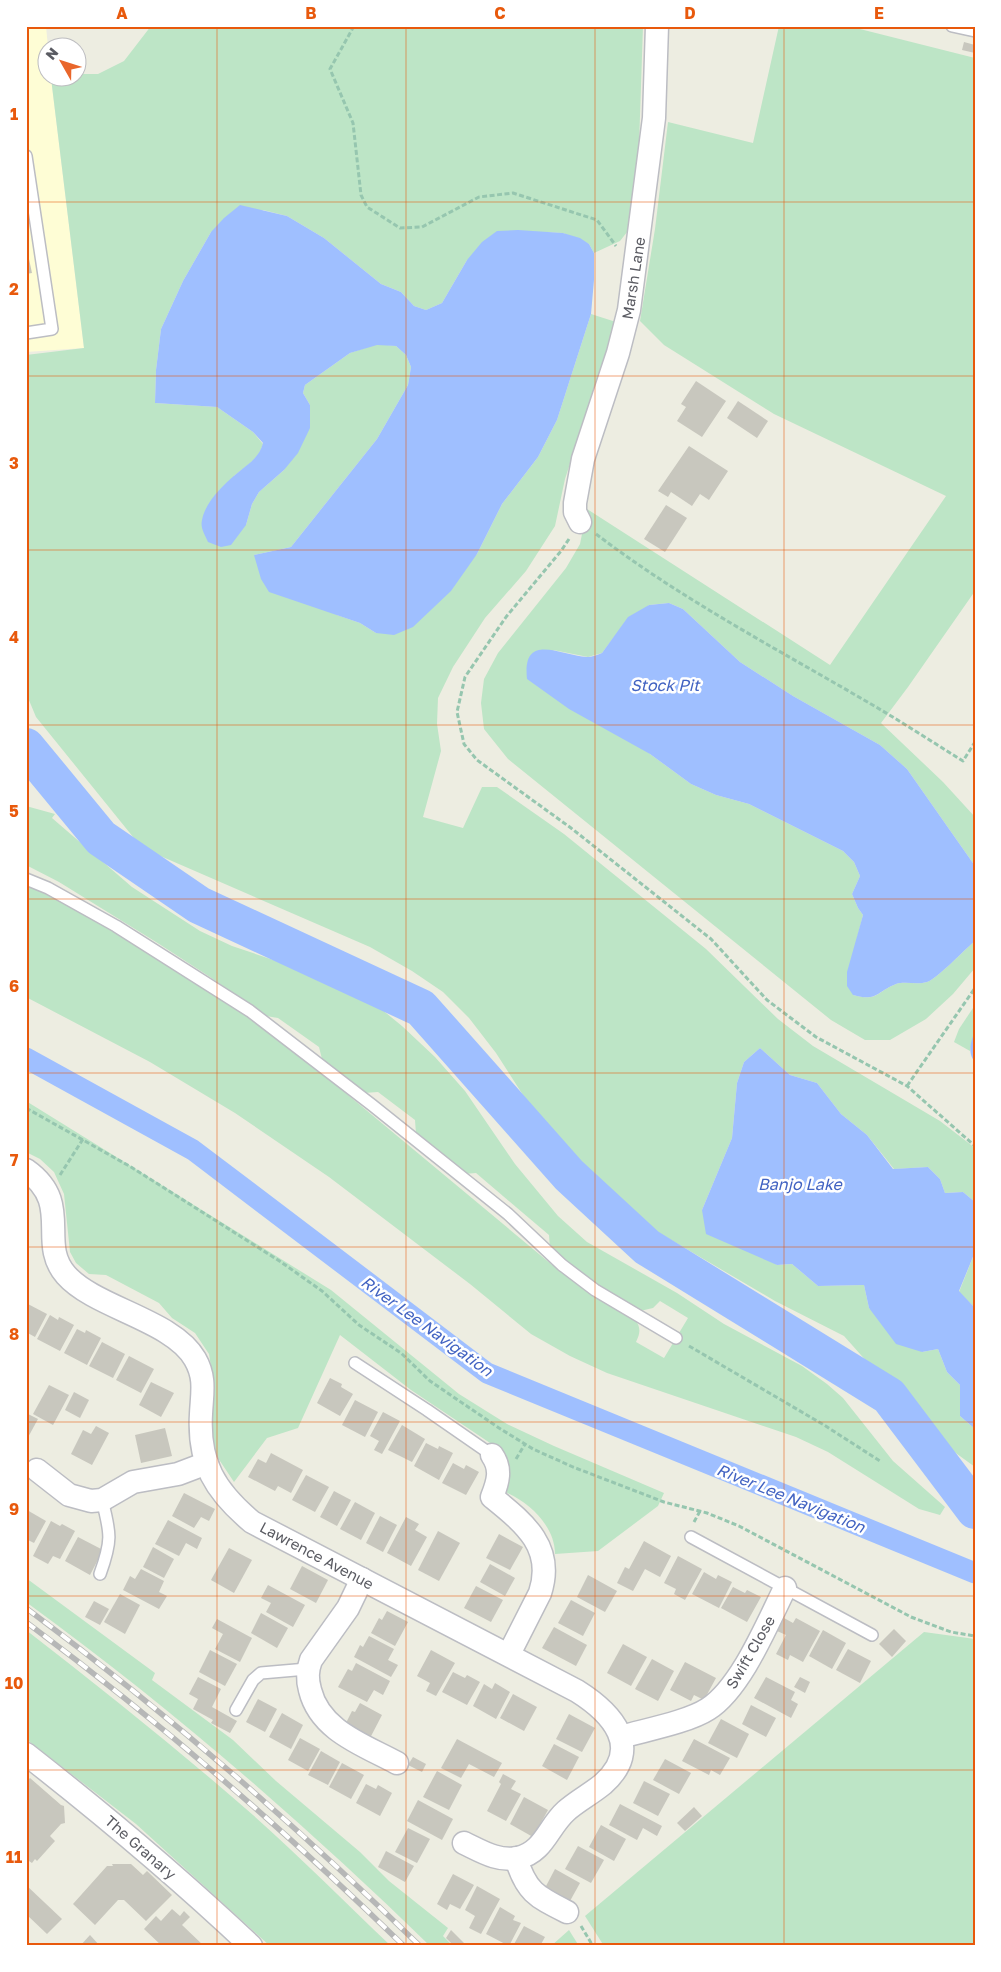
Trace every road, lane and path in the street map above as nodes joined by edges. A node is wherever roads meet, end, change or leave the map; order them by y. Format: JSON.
{"nodes":[{"id":1,"x":354,"y":26,"type":"edge"},
{"id":2,"x":658,"y":26,"type":"edge"},
{"id":3,"x":952,"y":26,"type":"edge"},
{"id":4,"x":975,"y":31,"type":"edge"},
{"id":5,"x":26,"y":156,"type":"edge"},
{"id":6,"x":635,"y":271,"type":"junction"},
{"id":7,"x":26,"y":332,"type":"edge"},
{"id":8,"x":580,"y":522,"type":"junction"},
{"id":9,"x":975,"y":742,"type":"edge"},
{"id":10,"x":26,"y":879,"type":"edge"},
{"id":11,"x":975,"y":988,"type":"edge"},
{"id":12,"x":907,"y":1086,"type":"junction"},
{"id":13,"x":26,"y":1108,"type":"edge"},
{"id":14,"x":83,"y":1139,"type":"junction"},
{"id":15,"x":975,"y":1146,"type":"edge"},
{"id":16,"x":26,"y":1170,"type":"edge"},
{"id":17,"x":48,"y":1194,"type":"junction"},
{"id":18,"x":676,"y":1338,"type":"joint"},
{"id":19,"x":355,"y":1363,"type":"dead end"},
{"id":20,"x":492,"y":1455,"type":"joint"},
{"id":21,"x":880,"y":1461,"type":"dead end"},
{"id":22,"x":207,"y":1463,"type":"junction"},
{"id":23,"x":37,"y":1470,"type":"dead end"},
{"id":24,"x":102,"y":1500,"type":"junction"},
{"id":25,"x":690,"y":1537,"type":"dead end"},
{"id":26,"x":100,"y":1574,"type":"dead end"},
{"id":27,"x":362,"y":1579,"type":"junction"},
{"id":28,"x":786,"y":1588,"type":"junction"},
{"id":29,"x":872,"y":1635,"type":"dead end"},
{"id":30,"x":975,"y":1636,"type":"edge"},
{"id":31,"x":509,"y":1654,"type":"junction"},
{"id":32,"x":308,"y":1669,"type":"junction"},
{"id":33,"x":236,"y":1710,"type":"dead end"},
{"id":34,"x":621,"y":1737,"type":"junction"},
{"id":35,"x":26,"y":1754,"type":"edge"},
{"id":36,"x":397,"y":1763,"type":"dead end"},
{"id":37,"x":464,"y":1843,"type":"dead end"},
{"id":38,"x":516,"y":1858,"type":"junction"},
{"id":39,"x":567,"y":1912,"type":"dead end"},
{"id":40,"x":251,"y":1946,"type":"edge"}],
"edges":[{"from":1,"to":6,"type":"path"},
{"from":2,"to":6,"type":"street","name":"Marsh Lane"},
{"from":3,"to":4,"type":"lane"},
{"from":5,"to":7,"type":"lane"},
{"from":6,"to":8,"type":"street","name":"Marsh Lane"},
{"from":8,"to":9,"type":"path"},
{"from":8,"to":12,"type":"path"},
{"from":10,"to":18,"type":"lane"},
{"from":11,"to":12,"type":"path"},
{"from":12,"to":15,"type":"path"},
{"from":13,"to":14,"type":"path"},
{"from":14,"to":17,"type":"path"},
{"from":14,"to":30,"type":"path"},
{"from":16,"to":17,"type":"street","name":"Lawrence Avenue"},
{"from":17,"to":22,"type":"street","name":"Lawrence Avenue"},
{"from":18,"to":21,"type":"path"},
{"from":19,"to":20,"type":"lane"},
{"from":20,"to":31,"type":"street"},
{"from":22,"to":24,"type":"street"},
{"from":22,"to":27,"type":"street","name":"Lawrence Avenue"},
{"from":23,"to":24,"type":"street"},
{"from":24,"to":26,"type":"lane"},
{"from":25,"to":28,"type":"lane"},
{"from":27,"to":31,"type":"street","name":"Lawrence Avenue"},
{"from":27,"to":32,"type":"street"},
{"from":28,"to":29,"type":"lane"},
{"from":28,"to":34,"type":"street","name":"Swift Close"},
{"from":31,"to":34,"type":"street","name":"Lawrence Avenue"},
{"from":32,"to":33,"type":"lane"},
{"from":32,"to":36,"type":"street"},
{"from":34,"to":38,"type":"street"},
{"from":35,"to":40,"type":"street","name":"The Granary"},
{"from":37,"to":38,"type":"street"},
{"from":38,"to":39,"type":"street"}]}
